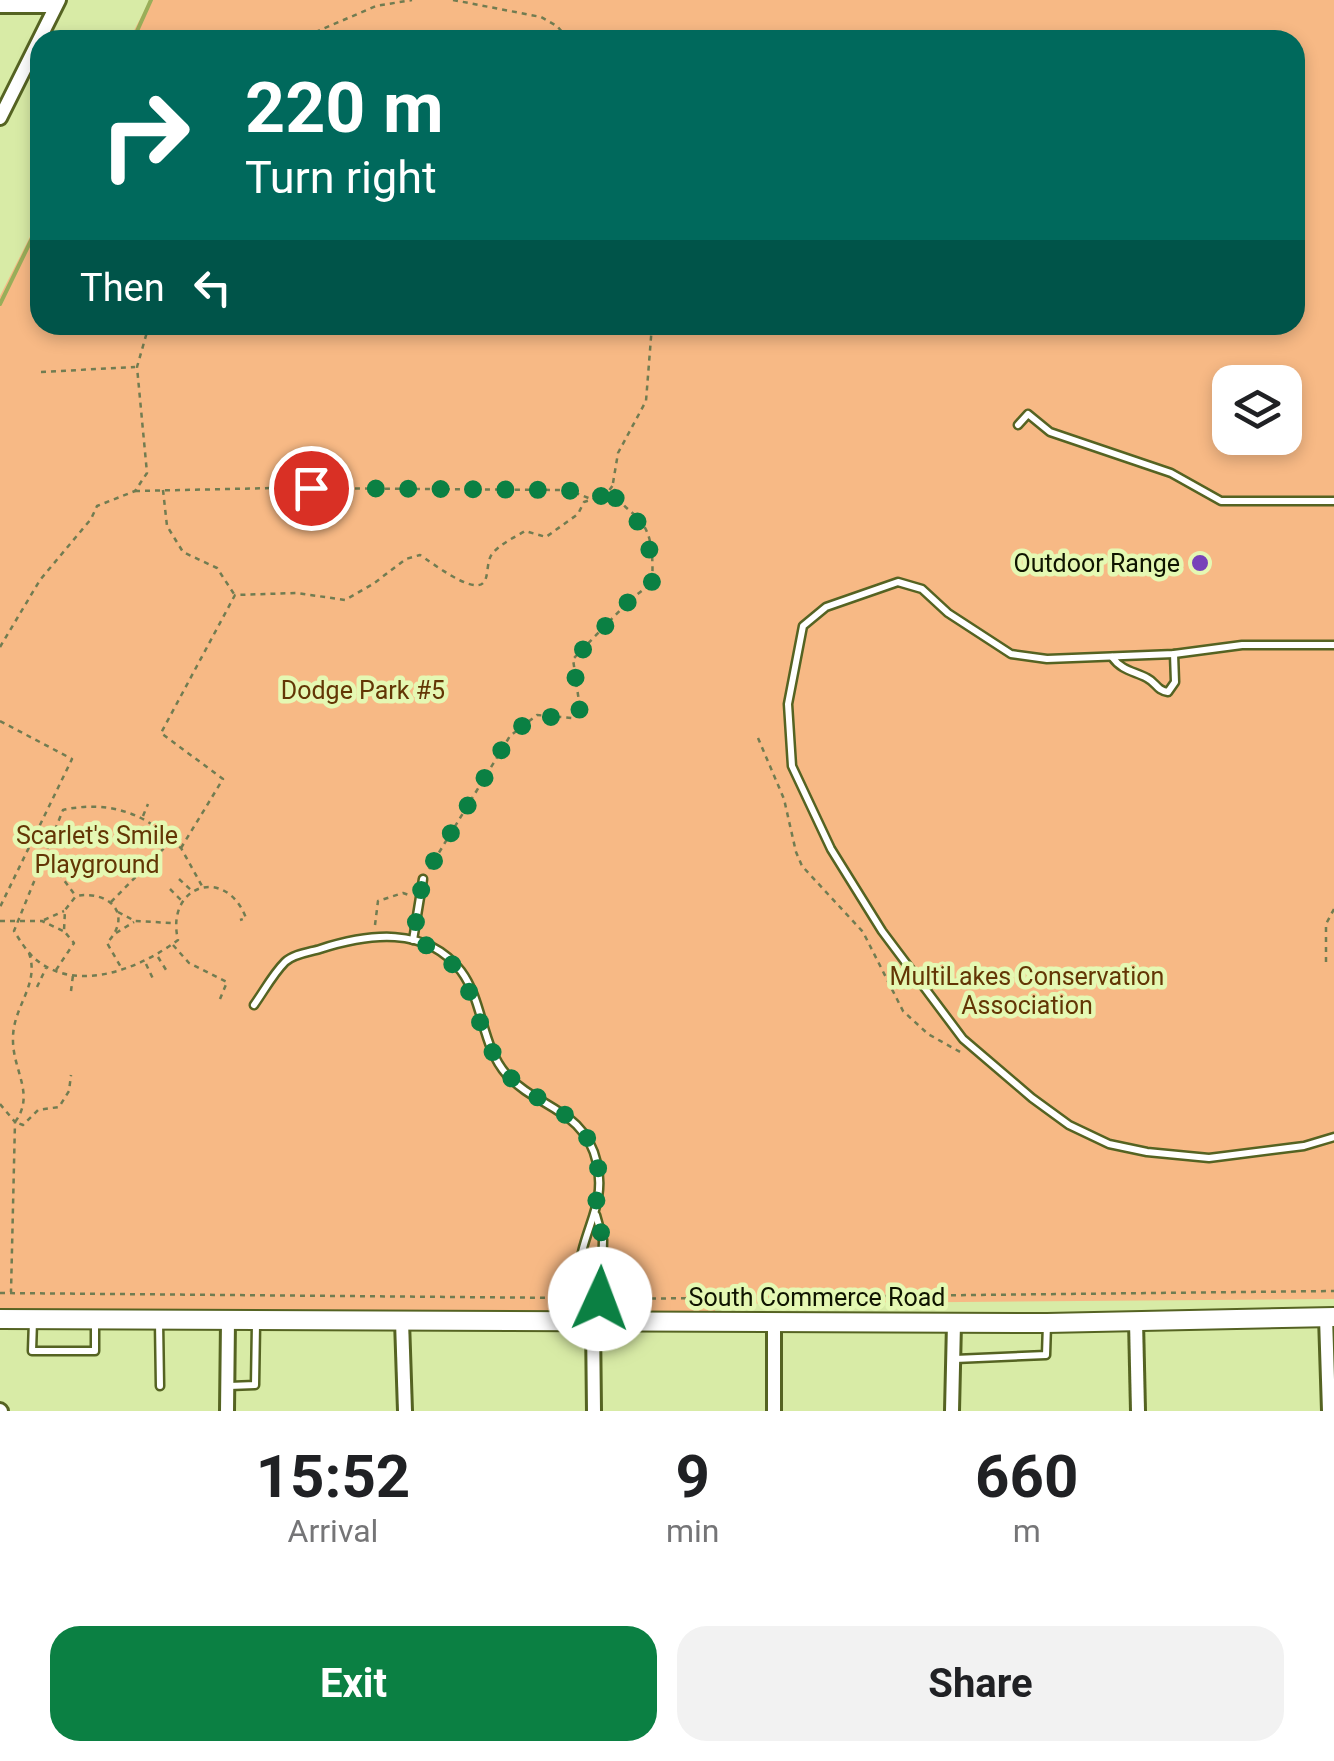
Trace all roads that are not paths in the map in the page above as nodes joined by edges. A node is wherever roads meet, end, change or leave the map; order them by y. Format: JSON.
{"nodes":[{"id":1,"x":57,"y":3,"type":"edge"},
{"id":2,"x":0,"y":6,"type":"edge"},
{"id":3,"x":44,"y":30,"type":"edge"},
{"id":4,"x":30,"y":57,"type":"edge"},
{"id":5,"x":0,"y":118,"type":"edge"},
{"id":6,"x":1018,"y":425,"type":"dead end"},
{"id":7,"x":1334,"y":501,"type":"edge"},
{"id":8,"x":1334,"y":645,"type":"edge"},
{"id":9,"x":1174,"y":654,"type":"junction"},
{"id":10,"x":1112,"y":657,"type":"junction"},
{"id":11,"x":423,"y":879,"type":"road end"},
{"id":12,"x":413,"y":940,"type":"junction"},
{"id":13,"x":254,"y":1005,"type":"dead end"},
{"id":14,"x":1334,"y":1138,"type":"edge"},
{"id":15,"x":596,"y":1215,"type":"junction"},
{"id":16,"x":1330,"y":1317,"type":"edge"},
{"id":17,"x":0,"y":1320,"type":"edge"},
{"id":18,"x":33,"y":1320,"type":"junction"},
{"id":19,"x":95,"y":1320,"type":"junction"},
{"id":20,"x":159,"y":1321,"type":"junction"},
{"id":21,"x":228,"y":1321,"type":"junction"},
{"id":22,"x":256,"y":1321,"type":"junction"},
{"id":23,"x":402,"y":1321,"type":"junction"},
{"id":24,"x":591,"y":1321,"type":"junction"},
{"id":25,"x":1136,"y":1321,"type":"junction"},
{"id":26,"x":774,"y":1322,"type":"junction"},
{"id":27,"x":954,"y":1322,"type":"junction"},
{"id":28,"x":1047,"y":1323,"type":"junction"},
{"id":29,"x":953,"y":1359,"type":"junction"},
{"id":30,"x":160,"y":1386,"type":"dead end"},
{"id":31,"x":227,"y":1386,"type":"junction"},
{"id":32,"x":227,"y":1411,"type":"edge"},
{"id":33,"x":405,"y":1411,"type":"edge"},
{"id":34,"x":594,"y":1411,"type":"edge"},
{"id":35,"x":774,"y":1411,"type":"edge"},
{"id":36,"x":952,"y":1411,"type":"edge"},
{"id":37,"x":1138,"y":1411,"type":"edge"},
{"id":38,"x":1328,"y":1411,"type":"edge"}],
"edges":[{"from":1,"to":2,"type":"street"},
{"from":1,"to":3,"type":"street"},
{"from":4,"to":5,"type":"street"},
{"from":6,"to":7,"type":"lane"},
{"from":8,"to":9,"type":"lane"},
{"from":9,"to":10,"type":"lane"},
{"from":9,"to":10,"type":"lane"},
{"from":10,"to":14,"type":"lane"},
{"from":11,"to":12,"type":"lane"},
{"from":12,"to":13,"type":"lane"},
{"from":12,"to":15,"type":"lane"},
{"from":15,"to":24,"type":"lane"},
{"from":15,"to":24,"type":"lane"},
{"from":16,"to":25,"type":"street","name":"South Commerce Road"},
{"from":16,"to":38,"type":"street"},
{"from":17,"to":18,"type":"street","name":"South Commerce Road"},
{"from":18,"to":19,"type":"street","name":"South Commerce Road"},
{"from":18,"to":19,"type":"lane"},
{"from":19,"to":20,"type":"street","name":"South Commerce Road"},
{"from":20,"to":21,"type":"street","name":"South Commerce Road"},
{"from":20,"to":30,"type":"lane"},
{"from":21,"to":22,"type":"street","name":"South Commerce Road"},
{"from":21,"to":31,"type":"street"},
{"from":22,"to":23,"type":"street","name":"South Commerce Road"},
{"from":22,"to":31,"type":"lane"},
{"from":23,"to":24,"type":"street","name":"South Commerce Road"},
{"from":23,"to":33,"type":"street"},
{"from":24,"to":26,"type":"street","name":"South Commerce Road"},
{"from":24,"to":34,"type":"street"},
{"from":25,"to":28,"type":"street","name":"South Commerce Road"},
{"from":25,"to":37,"type":"street"},
{"from":26,"to":27,"type":"street","name":"South Commerce Road"},
{"from":26,"to":35,"type":"street"},
{"from":27,"to":28,"type":"street","name":"South Commerce Road"},
{"from":27,"to":29,"type":"street"},
{"from":28,"to":29,"type":"lane"},
{"from":29,"to":36,"type":"street"},
{"from":31,"to":32,"type":"street"}]}
